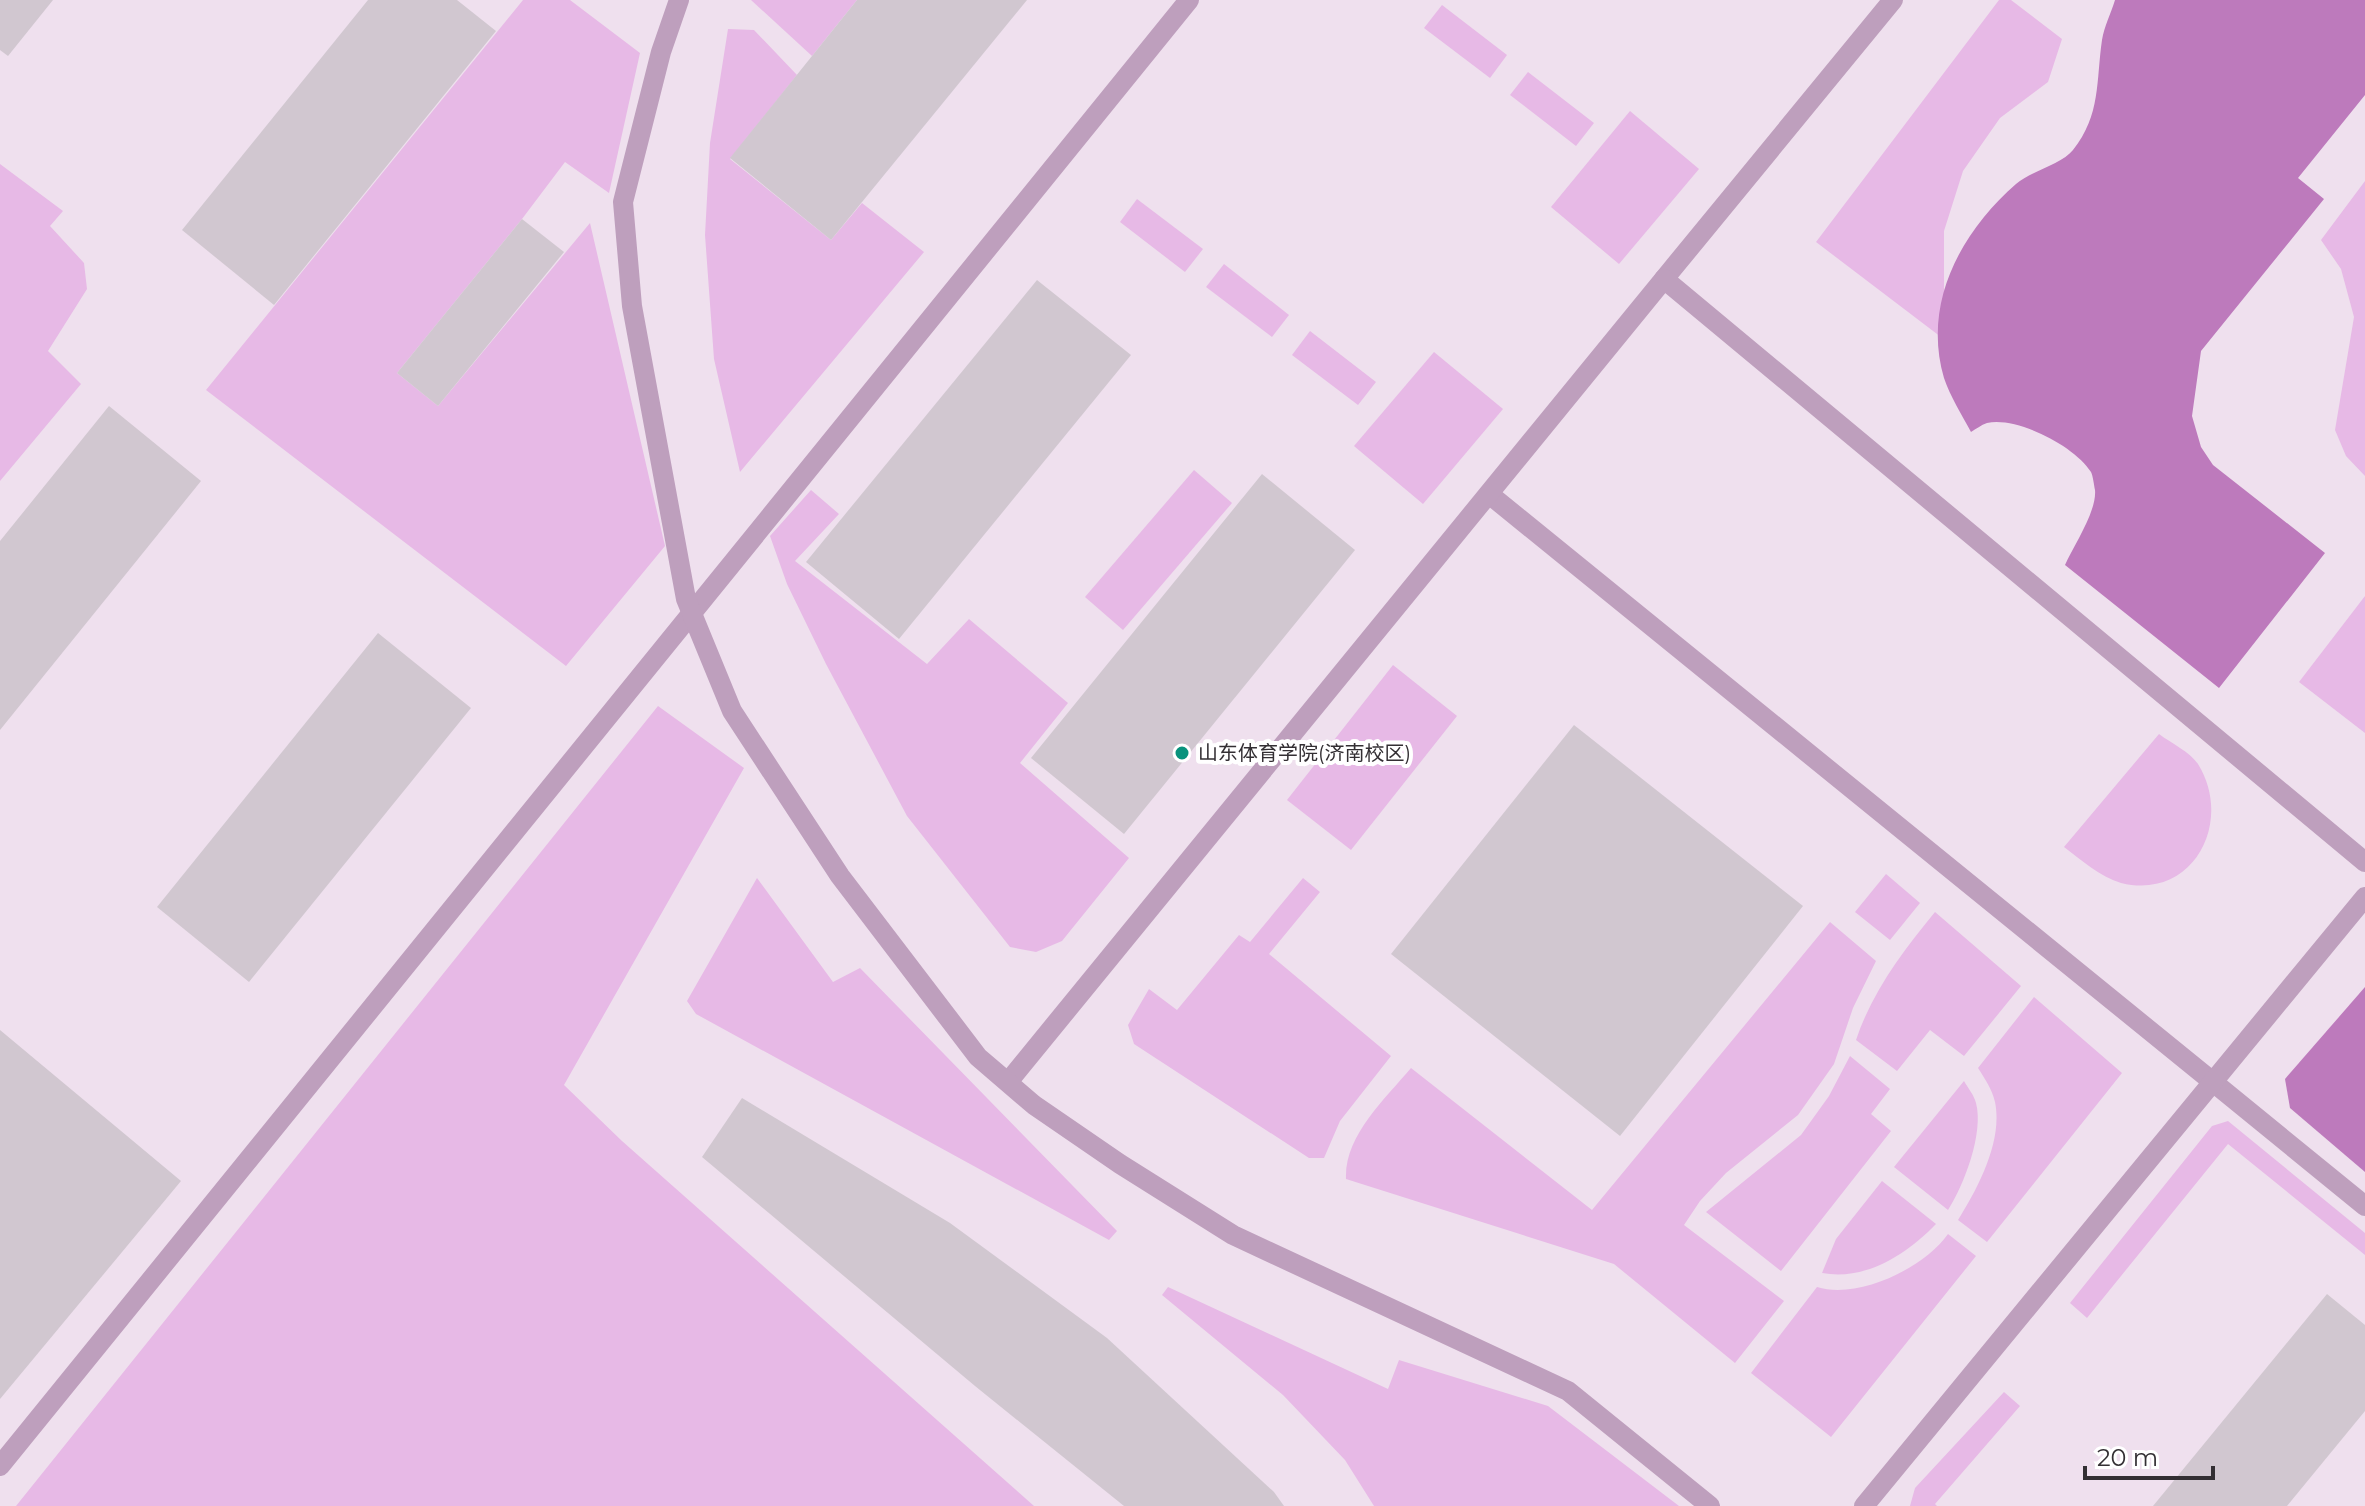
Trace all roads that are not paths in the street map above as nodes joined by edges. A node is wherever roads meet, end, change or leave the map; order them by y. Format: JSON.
{"nodes":[{"id":1,"x":679,"y":0,"type":"edge"},
{"id":2,"x":1189,"y":0,"type":"edge"},
{"id":3,"x":1893,"y":0,"type":"edge"},
{"id":4,"x":1664,"y":279,"type":"junction"},
{"id":5,"x":1489,"y":494,"type":"junction"},
{"id":6,"x":692,"y":613,"type":"junction"},
{"id":7,"x":2365,"y":862,"type":"edge"},
{"id":8,"x":2365,"y":897,"type":"edge"},
{"id":9,"x":1008,"y":1082,"type":"junction"},
{"id":10,"x":2213,"y":1082,"type":"junction"},
{"id":11,"x":2365,"y":1206,"type":"edge"},
{"id":12,"x":0,"y":1466,"type":"edge"},
{"id":13,"x":1710,"y":1506,"type":"edge"},
{"id":14,"x":1864,"y":1506,"type":"edge"}],
"edges":[{"from":1,"to":6,"type":"street"},
{"from":2,"to":6,"type":"street"},
{"from":3,"to":4,"type":"street"},
{"from":4,"to":5,"type":"street"},
{"from":4,"to":7,"type":"street"},
{"from":5,"to":9,"type":"street"},
{"from":5,"to":10,"type":"street"},
{"from":6,"to":9,"type":"street"},
{"from":6,"to":12,"type":"street"},
{"from":8,"to":10,"type":"street"},
{"from":9,"to":13,"type":"street"},
{"from":10,"to":11,"type":"street"},
{"from":10,"to":14,"type":"street"}]}
